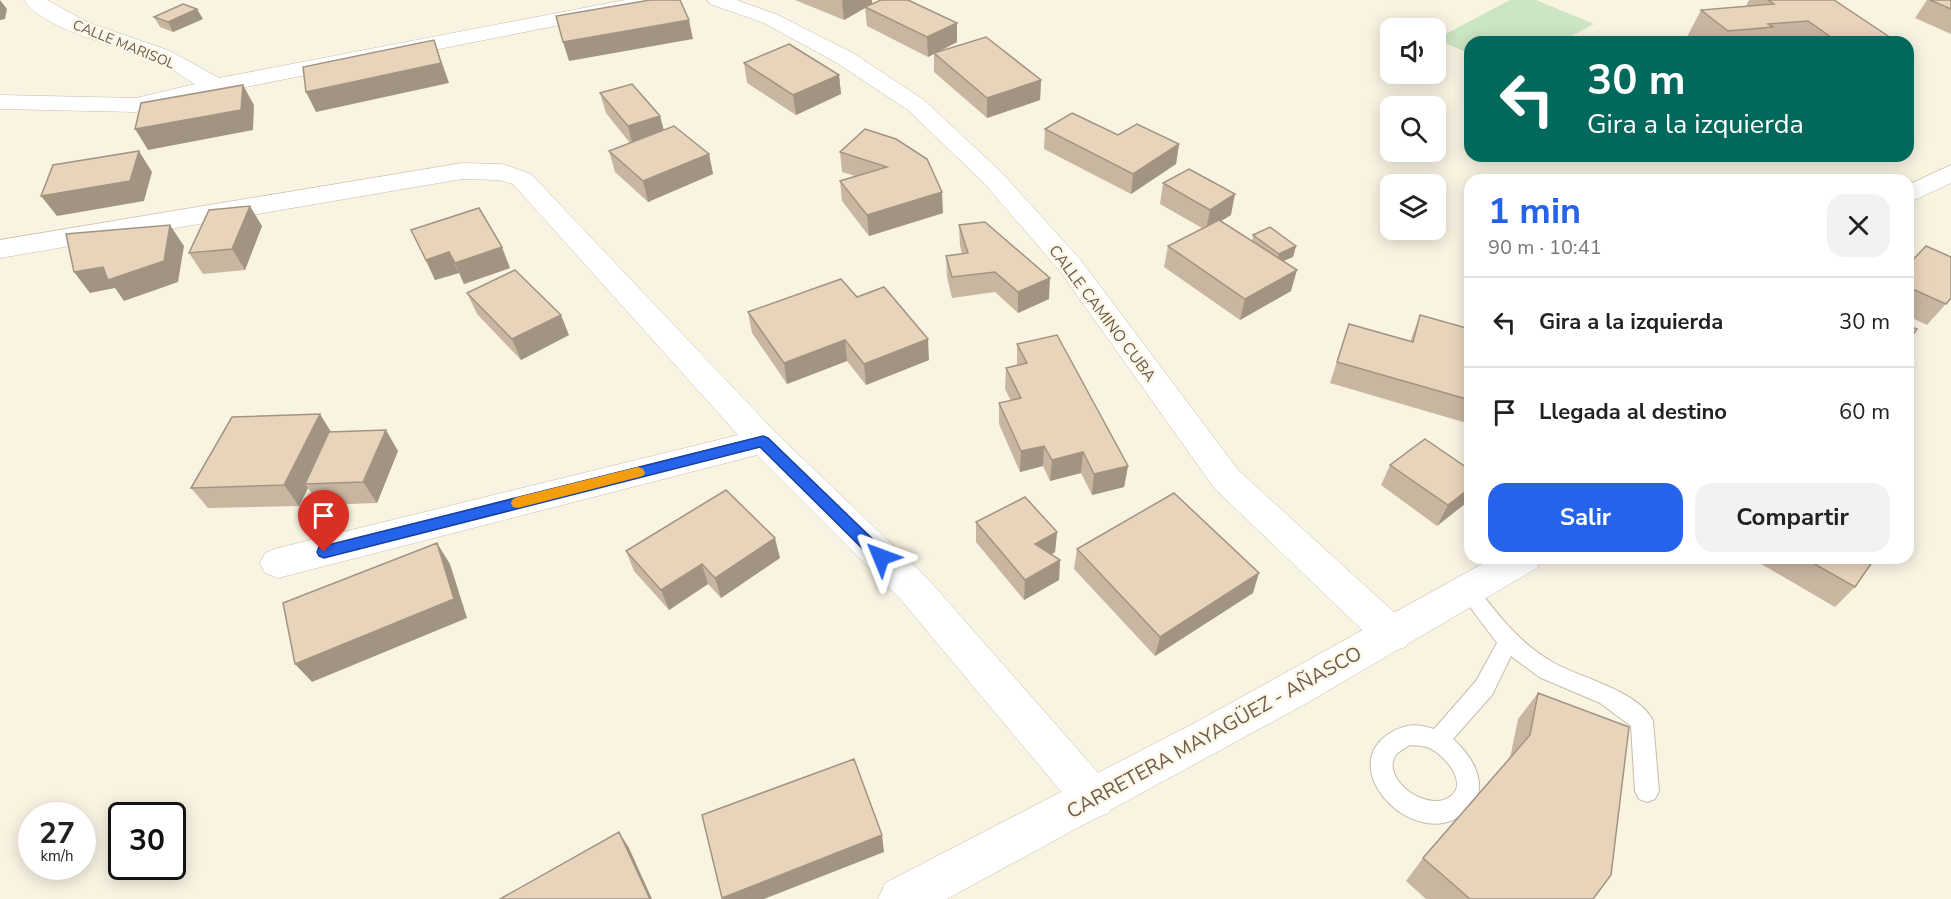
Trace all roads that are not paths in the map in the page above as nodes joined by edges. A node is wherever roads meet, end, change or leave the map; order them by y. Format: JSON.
{"nodes":[{"id":1,"x":34,"y":0,"type":"edge"},
{"id":2,"x":657,"y":0,"type":"edge"},
{"id":3,"x":717,"y":0,"type":"edge"},
{"id":4,"x":215,"y":86,"type":"junction"},
{"id":5,"x":0,"y":102,"type":"edge"},
{"id":6,"x":1951,"y":173,"type":"edge"},
{"id":7,"x":1914,"y":192,"type":"edge"},
{"id":8,"x":0,"y":249,"type":"edge"},
{"id":9,"x":763,"y":441,"type":"junction"},
{"id":10,"x":278,"y":563,"type":"dead end"},
{"id":11,"x":1514,"y":564,"type":"edge"},
{"id":12,"x":1468,"y":591,"type":"junction"},
{"id":13,"x":1393,"y":635,"type":"junction"},
{"id":14,"x":1508,"y":642,"type":"junction"},
{"id":15,"x":1437,"y":741,"type":"dead end"},
{"id":16,"x":1647,"y":791,"type":"dead end"},
{"id":17,"x":1094,"y":799,"type":"junction"},
{"id":18,"x":901,"y":899,"type":"edge"}],
"edges":[{"from":1,"to":4,"type":"street","name":"CALLE MARISOL"},
{"from":2,"to":4,"type":"street"},
{"from":3,"to":13,"type":"street","name":"CALLE CAMINO CUBA"},
{"from":4,"to":5,"type":"street"},
{"from":6,"to":7,"type":"street"},
{"from":8,"to":9,"type":"street"},
{"from":9,"to":10,"type":"street"},
{"from":9,"to":17,"type":"street"},
{"from":11,"to":12,"type":"street","name":"CARRETERA MAYAGÜEZ - AÑASCO"},
{"from":12,"to":13,"type":"street","name":"CARRETERA MAYAGÜEZ - AÑASCO"},
{"from":12,"to":14,"type":"lane"},
{"from":13,"to":17,"type":"street","name":"CARRETERA MAYAGÜEZ - AÑASCO"},
{"from":14,"to":15,"type":"lane"},
{"from":14,"to":16,"type":"lane"},
{"from":17,"to":18,"type":"street","name":"CARRETERA MAYAGÜEZ - AÑASCO"}]}
